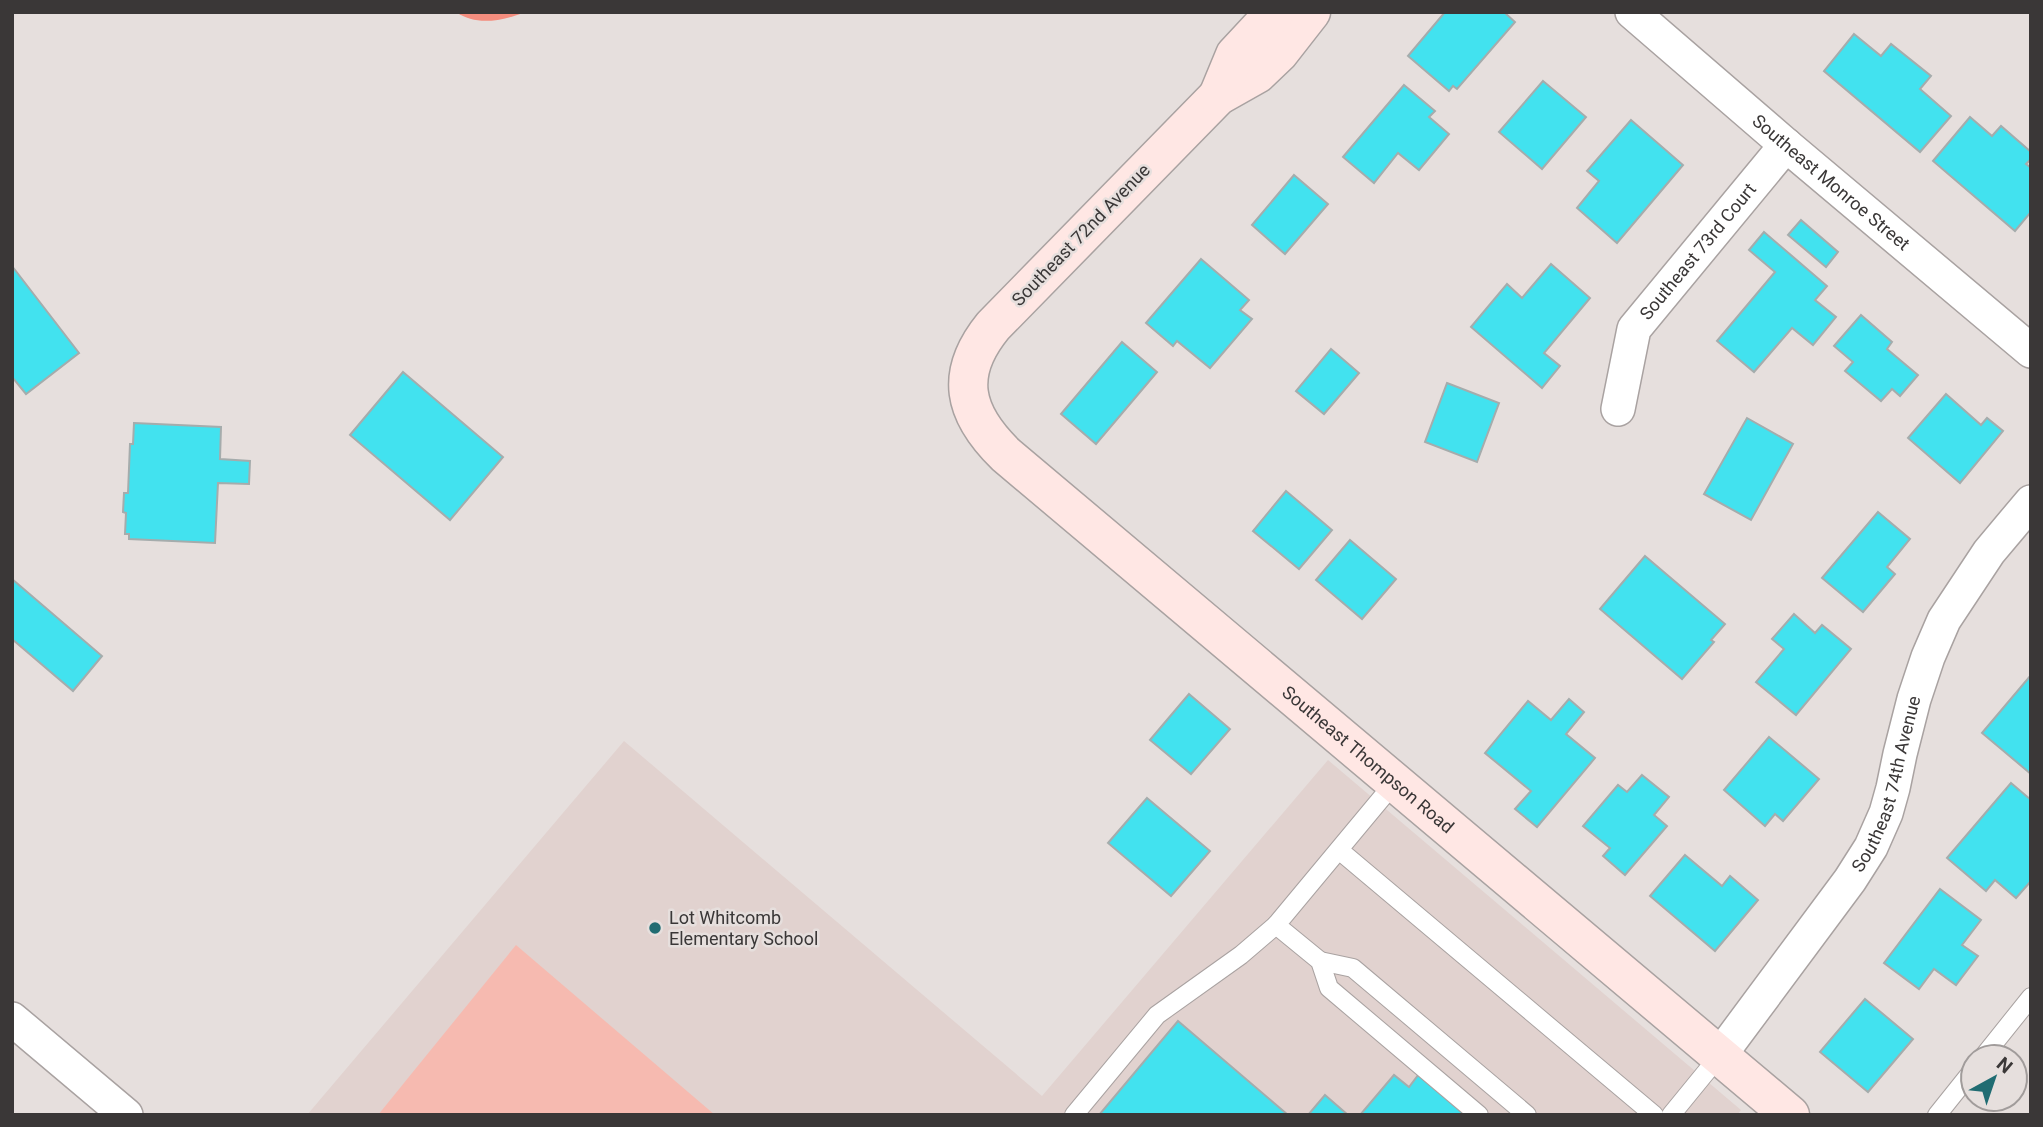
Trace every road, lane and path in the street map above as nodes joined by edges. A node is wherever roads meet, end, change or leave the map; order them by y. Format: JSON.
{"nodes":[{"id":1,"x":1275,"y":12,"type":"edge"},
{"id":2,"x":1311,"y":12,"type":"edge"},
{"id":3,"x":1632,"y":12,"type":"edge"},
{"id":4,"x":1218,"y":96,"type":"junction"},
{"id":5,"x":1786,"y":145,"type":"junction"},
{"id":6,"x":2031,"y":351,"type":"edge"},
{"id":7,"x":968,"y":388,"type":"joint"},
{"id":8,"x":1618,"y":409,"type":"dead end"},
{"id":9,"x":2031,"y":502,"type":"edge"},
{"id":10,"x":1395,"y":782,"type":"junction"},
{"id":11,"x":1339,"y":850,"type":"junction"},
{"id":12,"x":1276,"y":925,"type":"junction"},
{"id":13,"x":1320,"y":961,"type":"junction"},
{"id":14,"x":2031,"y":998,"type":"edge"},
{"id":15,"x":12,"y":1019,"type":"edge"},
{"id":16,"x":1994,"y":1043,"type":"edge"},
{"id":17,"x":1720,"y":1055,"type":"junction"},
{"id":18,"x":1959,"y":1088,"type":"edge"},
{"id":19,"x":126,"y":1115,"type":"edge"},
{"id":20,"x":1074,"y":1115,"type":"edge"},
{"id":21,"x":1479,"y":1115,"type":"edge"},
{"id":22,"x":1527,"y":1115,"type":"edge"},
{"id":23,"x":1654,"y":1115,"type":"edge"},
{"id":24,"x":1671,"y":1115,"type":"edge"},
{"id":25,"x":1790,"y":1115,"type":"edge"},
{"id":26,"x":1937,"y":1115,"type":"edge"}],
"edges":[{"from":1,"to":4,"type":"street","name":"Southeast 72nd Avenue"},
{"from":2,"to":4,"type":"street","name":"Southeast 72nd Avenue"},
{"from":3,"to":5,"type":"street","name":"Southeast Monroe Street"},
{"from":4,"to":7,"type":"street","name":"Southeast 72nd Avenue"},
{"from":5,"to":6,"type":"street","name":"Southeast Monroe Street"},
{"from":5,"to":8,"type":"street","name":"Southeast 73rd Court"},
{"from":7,"to":10,"type":"street","name":"Southeast Thompson Road"},
{"from":9,"to":17,"type":"street","name":"Southeast 74th Avenue"},
{"from":10,"to":11,"type":"lane"},
{"from":10,"to":17,"type":"street","name":"Southeast Thompson Road"},
{"from":11,"to":12,"type":"lane"},
{"from":11,"to":23,"type":"lane"},
{"from":12,"to":13,"type":"lane"},
{"from":12,"to":20,"type":"lane"},
{"from":13,"to":21,"type":"lane"},
{"from":13,"to":22,"type":"lane"},
{"from":14,"to":16,"type":"lane"},
{"from":15,"to":19,"type":"street"},
{"from":17,"to":24,"type":"lane"},
{"from":17,"to":25,"type":"street","name":"Southeast Thompson Road"},
{"from":18,"to":26,"type":"lane"}]}
